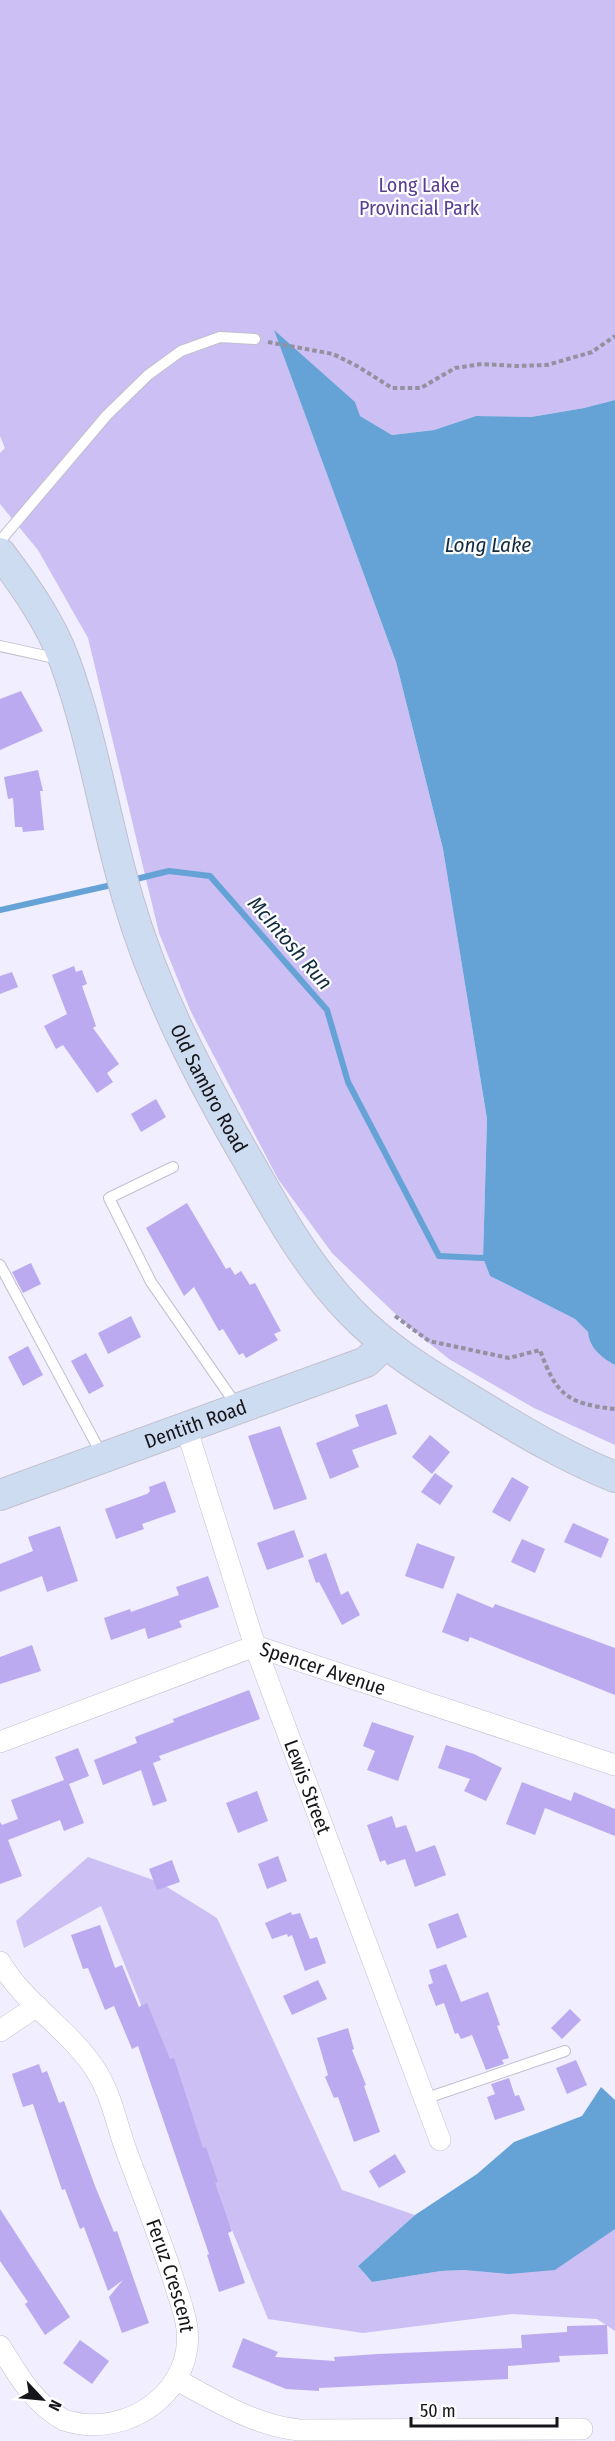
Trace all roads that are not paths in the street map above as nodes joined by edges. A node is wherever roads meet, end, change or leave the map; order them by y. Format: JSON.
{"nodes":[{"id":1,"x":255,"y":339,"type":"road end"},
{"id":2,"x":0,"y":541,"type":"edge"},
{"id":3,"x":0,"y":553,"type":"edge"},
{"id":4,"x":0,"y":646,"type":"edge"},
{"id":5,"x":65,"y":661,"type":"junction"},
{"id":6,"x":173,"y":1167,"type":"dead end"},
{"id":7,"x":0,"y":1265,"type":"edge"},
{"id":8,"x":385,"y":1344,"type":"junction"},
{"id":9,"x":239,"y":1408,"type":"junction"},
{"id":10,"x":186,"y":1427,"type":"junction"},
{"id":11,"x":103,"y":1458,"type":"junction"},
{"id":12,"x":615,"y":1477,"type":"edge"},
{"id":13,"x":0,"y":1495,"type":"edge"},
{"id":14,"x":255,"y":1646,"type":"junction"},
{"id":15,"x":0,"y":1742,"type":"edge"},
{"id":16,"x":615,"y":1765,"type":"edge"},
{"id":17,"x":0,"y":1962,"type":"edge"},
{"id":18,"x":37,"y":2006,"type":"junction"},
{"id":19,"x":0,"y":2031,"type":"edge"},
{"id":20,"x":565,"y":2050,"type":"dead end"},
{"id":21,"x":424,"y":2099,"type":"junction"},
{"id":22,"x":440,"y":2140,"type":"dead end"},
{"id":23,"x":0,"y":2346,"type":"edge"},
{"id":24,"x":177,"y":2379,"type":"junction"},
{"id":25,"x":582,"y":2429,"type":"dead end"}],
"edges":[{"from":1,"to":2,"type":"lane"},
{"from":3,"to":5,"type":"main road","name":"Old Sambro Road"},
{"from":4,"to":5,"type":"lane"},
{"from":5,"to":8,"type":"main road","name":"Old Sambro Road"},
{"from":6,"to":9,"type":"lane"},
{"from":7,"to":11,"type":"lane"},
{"from":8,"to":9,"type":"main road","name":"Dentith Road"},
{"from":8,"to":12,"type":"main road","name":"Old Sambro Road"},
{"from":9,"to":10,"type":"main road","name":"Dentith Road"},
{"from":10,"to":11,"type":"main road","name":"Dentith Road"},
{"from":10,"to":14,"type":"street","name":"Lewis Street"},
{"from":11,"to":13,"type":"main road","name":"Dentith Road"},
{"from":14,"to":15,"type":"street","name":"Spencer Avenue"},
{"from":14,"to":16,"type":"street","name":"Spencer Avenue"},
{"from":14,"to":21,"type":"street","name":"Lewis Street"},
{"from":17,"to":18,"type":"street","name":"Feruz Crescent"},
{"from":18,"to":19,"type":"street"},
{"from":18,"to":24,"type":"street","name":"Feruz Crescent"},
{"from":20,"to":21,"type":"lane"},
{"from":21,"to":22,"type":"street","name":"Lewis Street"},
{"from":23,"to":24,"type":"street","name":"Feruz Crescent"},
{"from":24,"to":25,"type":"street"}]}
